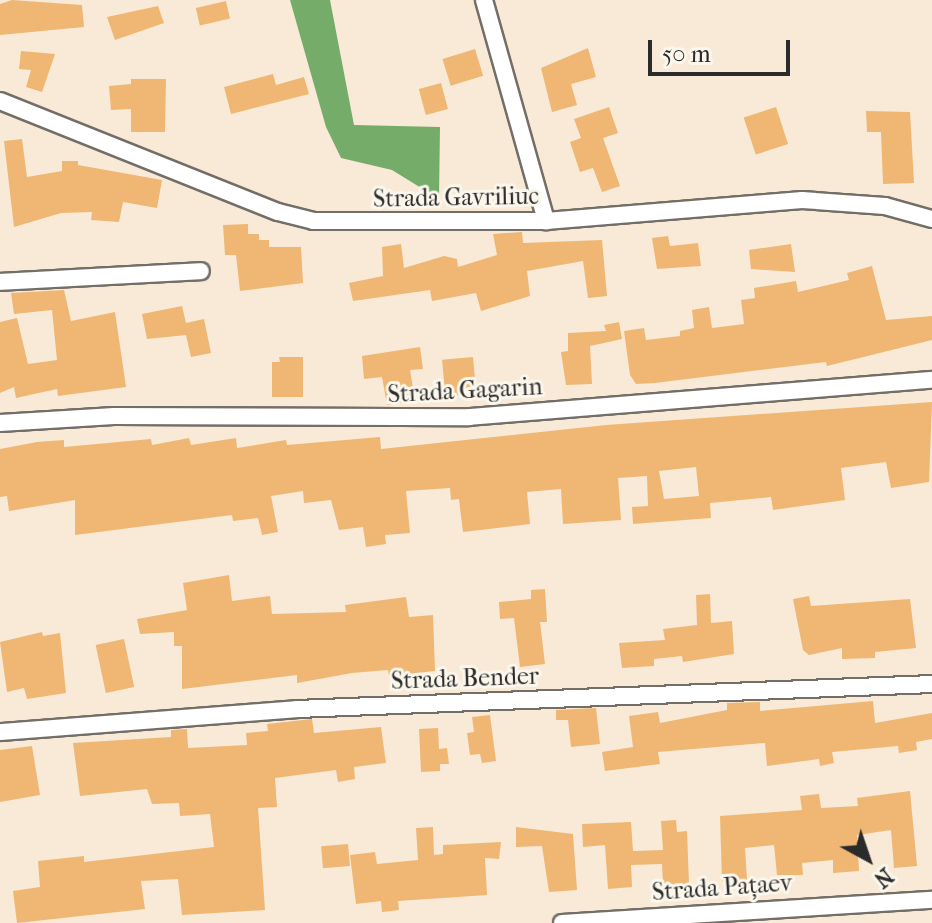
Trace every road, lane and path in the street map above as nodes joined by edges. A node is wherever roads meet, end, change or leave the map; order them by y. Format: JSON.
{"nodes":[{"id":1,"x":484,"y":0,"type":"edge"},
{"id":2,"x":0,"y":101,"type":"edge"},
{"id":3,"x":932,"y":219,"type":"edge"},
{"id":4,"x":546,"y":221,"type":"junction"},
{"id":5,"x":201,"y":271,"type":"dead end"},
{"id":6,"x":0,"y":282,"type":"edge"},
{"id":7,"x":932,"y":380,"type":"edge"},
{"id":8,"x":0,"y":423,"type":"edge"},
{"id":9,"x":932,"y":684,"type":"edge"},
{"id":10,"x":0,"y":732,"type":"edge"},
{"id":11,"x":932,"y":900,"type":"edge"},
{"id":12,"x":562,"y":923,"type":"edge"}],
"edges":[{"from":1,"to":4,"type":"street"},
{"from":2,"to":4,"type":"street","name":"Strada Gavriliuc"},
{"from":3,"to":4,"type":"street","name":"Strada Gavriliuc"},
{"from":5,"to":6,"type":"street"},
{"from":7,"to":8,"type":"street","name":"Strada Gagarin"},
{"from":9,"to":10,"type":"street","name":"Strada Bender"},
{"from":11,"to":12,"type":"street","name":"Strada Pațaev"}]}
